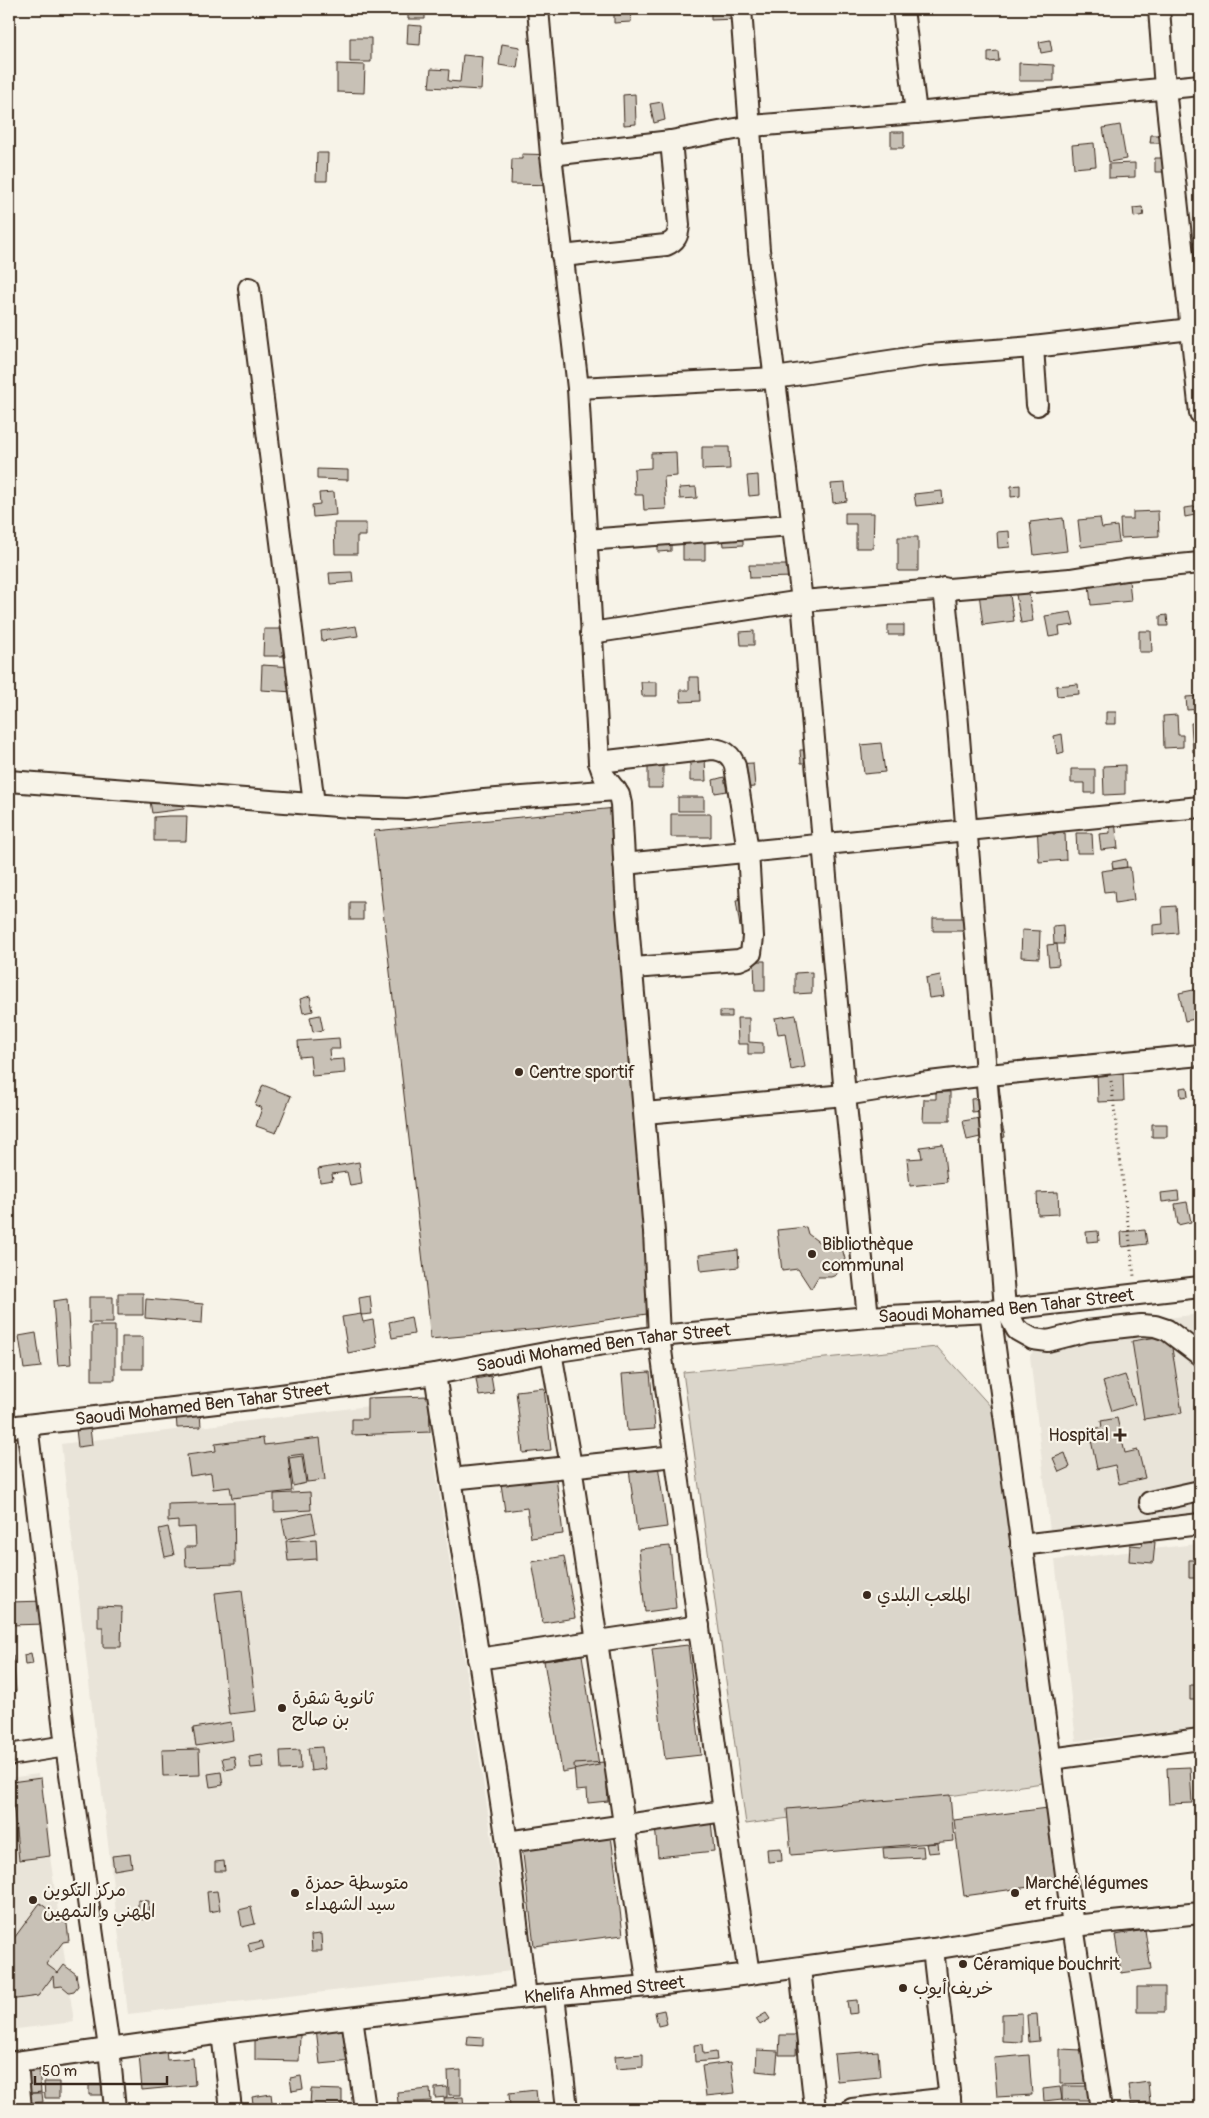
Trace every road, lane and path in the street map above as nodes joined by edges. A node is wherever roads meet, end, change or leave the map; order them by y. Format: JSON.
{"nodes":[{"id":1,"x":538,"y":9,"type":"edge"},
{"id":2,"x":741,"y":9,"type":"edge"},
{"id":3,"x":903,"y":9,"type":"edge"},
{"id":4,"x":1159,"y":9,"type":"edge"},
{"id":5,"x":1200,"y":85,"type":"edge"},
{"id":6,"x":1165,"y":88,"type":"junction"},
{"id":7,"x":916,"y":113,"type":"junction"},
{"id":8,"x":751,"y":126,"type":"junction"},
{"id":9,"x":672,"y":141,"type":"junction"},
{"id":10,"x":551,"y":155,"type":"junction"},
{"id":11,"x":562,"y":256,"type":"junction"},
{"id":12,"x":249,"y":288,"type":"dead end"},
{"id":13,"x":1195,"y":329,"type":"edge"},
{"id":14,"x":1033,"y":347,"type":"junction"},
{"id":15,"x":775,"y":378,"type":"junction"},
{"id":16,"x":578,"y":388,"type":"junction"},
{"id":17,"x":1037,"y":405,"type":"dead end"},
{"id":18,"x":1200,"y":413,"type":"edge"},
{"id":19,"x":792,"y":525,"type":"junction"},
{"id":20,"x":586,"y":540,"type":"junction"},
{"id":21,"x":1200,"y":563,"type":"edge"},
{"id":22,"x":944,"y":588,"type":"junction"},
{"id":23,"x":802,"y":601,"type":"junction"},
{"id":24,"x":591,"y":634,"type":"junction"},
{"id":25,"x":599,"y":762,"type":"junction"},
{"id":26,"x":9,"y":780,"type":"edge"},
{"id":27,"x":616,"y":790,"type":"junction"},
{"id":28,"x":314,"y":804,"type":"junction"},
{"id":29,"x":1200,"y":807,"type":"edge"},
{"id":30,"x":967,"y":830,"type":"junction"},
{"id":31,"x":824,"y":845,"type":"junction"},
{"id":32,"x":748,"y":851,"type":"junction"},
{"id":33,"x":624,"y":864,"type":"junction"},
{"id":34,"x":633,"y":968,"type":"junction"},
{"id":35,"x":1200,"y":1055,"type":"edge"},
{"id":36,"x":1108,"y":1063,"type":"junction"},
{"id":37,"x":988,"y":1075,"type":"junction"},
{"id":38,"x":845,"y":1095,"type":"junction"},
{"id":39,"x":645,"y":1113,"type":"junction"},
{"id":40,"x":1200,"y":1287,"type":"edge"},
{"id":41,"x":1136,"y":1294,"type":"junction"},
{"id":42,"x":998,"y":1310,"type":"junction"},
{"id":43,"x":868,"y":1317,"type":"junction"},
{"id":44,"x":659,"y":1336,"type":"junction"},
{"id":45,"x":551,"y":1352,"type":"junction"},
{"id":46,"x":1200,"y":1355,"type":"edge"},
{"id":47,"x":435,"y":1374,"type":"junction"},
{"id":48,"x":18,"y":1426,"type":"edge"},
{"id":49,"x":675,"y":1456,"type":"junction"},
{"id":50,"x":571,"y":1466,"type":"junction"},
{"id":51,"x":451,"y":1479,"type":"junction"},
{"id":52,"x":1200,"y":1491,"type":"edge"},
{"id":53,"x":1150,"y":1502,"type":"dead end"},
{"id":54,"x":1199,"y":1530,"type":"edge"},
{"id":55,"x":1021,"y":1545,"type":"junction"},
{"id":56,"x":699,"y":1626,"type":"junction"},
{"id":57,"x":597,"y":1641,"type":"junction"},
{"id":58,"x":478,"y":1659,"type":"junction"},
{"id":59,"x":1200,"y":1739,"type":"edge"},
{"id":60,"x":66,"y":1746,"type":"junction"},
{"id":61,"x":9,"y":1754,"type":"edge"},
{"id":62,"x":1051,"y":1759,"type":"junction"},
{"id":63,"x":724,"y":1811,"type":"junction"},
{"id":64,"x":624,"y":1824,"type":"junction"},
{"id":65,"x":507,"y":1842,"type":"junction"},
{"id":66,"x":1200,"y":1914,"type":"edge"},
{"id":67,"x":1073,"y":1926,"type":"junction"},
{"id":68,"x":933,"y":1949,"type":"junction"},
{"id":69,"x":800,"y":1968,"type":"junction"},
{"id":70,"x":749,"y":1974,"type":"junction"},
{"id":71,"x":648,"y":1986,"type":"junction"},
{"id":72,"x":554,"y":1995,"type":"junction"},
{"id":73,"x":526,"y":1997,"type":"junction"},
{"id":74,"x":352,"y":2018,"type":"junction"},
{"id":75,"x":222,"y":2033,"type":"junction"},
{"id":76,"x":109,"y":2048,"type":"junction"},
{"id":77,"x":13,"y":2062,"type":"edge"},
{"id":78,"x":950,"y":2104,"type":"edge"},
{"id":79,"x":21,"y":2109,"type":"edge"},
{"id":80,"x":115,"y":2109,"type":"edge"},
{"id":81,"x":231,"y":2109,"type":"edge"},
{"id":82,"x":365,"y":2109,"type":"edge"},
{"id":83,"x":567,"y":2109,"type":"edge"},
{"id":84,"x":815,"y":2109,"type":"edge"},
{"id":85,"x":852,"y":2109,"type":"edge"},
{"id":86,"x":1101,"y":2109,"type":"edge"}],
"edges":[{"from":1,"to":10,"type":"street"},
{"from":2,"to":8,"type":"street"},
{"from":3,"to":7,"type":"street"},
{"from":4,"to":6,"type":"street"},
{"from":5,"to":6,"type":"street"},
{"from":6,"to":7,"type":"street"},
{"from":6,"to":13,"type":"street"},
{"from":7,"to":8,"type":"street"},
{"from":8,"to":9,"type":"street"},
{"from":8,"to":15,"type":"street"},
{"from":9,"to":10,"type":"street"},
{"from":9,"to":11,"type":"street"},
{"from":10,"to":11,"type":"street"},
{"from":11,"to":16,"type":"street"},
{"from":12,"to":28,"type":"street"},
{"from":13,"to":14,"type":"street"},
{"from":13,"to":18,"type":"street"},
{"from":14,"to":15,"type":"street"},
{"from":14,"to":17,"type":"street"},
{"from":15,"to":16,"type":"street"},
{"from":15,"to":19,"type":"street"},
{"from":16,"to":20,"type":"street"},
{"from":19,"to":20,"type":"street"},
{"from":19,"to":23,"type":"street"},
{"from":20,"to":24,"type":"street"},
{"from":21,"to":22,"type":"street"},
{"from":22,"to":23,"type":"street"},
{"from":22,"to":30,"type":"street"},
{"from":23,"to":24,"type":"street"},
{"from":23,"to":31,"type":"street"},
{"from":24,"to":25,"type":"street"},
{"from":25,"to":27,"type":"street"},
{"from":25,"to":32,"type":"street"},
{"from":26,"to":28,"type":"street"},
{"from":27,"to":28,"type":"street"},
{"from":27,"to":33,"type":"street"},
{"from":29,"to":30,"type":"street"},
{"from":30,"to":31,"type":"street"},
{"from":30,"to":37,"type":"street"},
{"from":31,"to":32,"type":"street"},
{"from":31,"to":38,"type":"street"},
{"from":32,"to":33,"type":"street"},
{"from":32,"to":34,"type":"street"},
{"from":33,"to":34,"type":"street"},
{"from":34,"to":39,"type":"street"},
{"from":35,"to":36,"type":"street"},
{"from":36,"to":37,"type":"street"},
{"from":36,"to":41,"type":"path"},
{"from":37,"to":38,"type":"street"},
{"from":37,"to":42,"type":"street"},
{"from":38,"to":39,"type":"street"},
{"from":38,"to":43,"type":"street"},
{"from":39,"to":44,"type":"street"},
{"from":40,"to":41,"type":"street","name":"Saoudi Mohamed Ben Tahar Street"},
{"from":41,"to":42,"type":"street","name":"Saoudi Mohamed Ben Tahar Street"},
{"from":42,"to":43,"type":"street","name":"Saoudi Mohamed Ben Tahar Street"},
{"from":42,"to":46,"type":"street"},
{"from":42,"to":55,"type":"street"},
{"from":43,"to":44,"type":"street","name":"Saoudi Mohamed Ben Tahar Street"},
{"from":44,"to":45,"type":"street","name":"Saoudi Mohamed Ben Tahar Street"},
{"from":44,"to":49,"type":"street"},
{"from":45,"to":47,"type":"street","name":"Saoudi Mohamed Ben Tahar Street"},
{"from":45,"to":50,"type":"street"},
{"from":47,"to":48,"type":"street","name":"Saoudi Mohamed Ben Tahar Street"},
{"from":47,"to":51,"type":"street"},
{"from":48,"to":60,"type":"street"},
{"from":49,"to":50,"type":"street"},
{"from":49,"to":56,"type":"street"},
{"from":50,"to":51,"type":"street"},
{"from":50,"to":57,"type":"street"},
{"from":51,"to":58,"type":"street"},
{"from":52,"to":53,"type":"street"},
{"from":54,"to":55,"type":"street"},
{"from":55,"to":62,"type":"street"},
{"from":56,"to":57,"type":"street"},
{"from":56,"to":63,"type":"street"},
{"from":57,"to":58,"type":"street"},
{"from":57,"to":64,"type":"street"},
{"from":58,"to":65,"type":"street"},
{"from":59,"to":62,"type":"street"},
{"from":60,"to":61,"type":"street"},
{"from":60,"to":76,"type":"street"},
{"from":62,"to":67,"type":"street"},
{"from":63,"to":64,"type":"street"},
{"from":63,"to":70,"type":"street"},
{"from":64,"to":65,"type":"street"},
{"from":64,"to":71,"type":"street"},
{"from":65,"to":73,"type":"street"},
{"from":66,"to":67,"type":"street","name":"Khelifa Ahmed Street"},
{"from":67,"to":68,"type":"street","name":"Khelifa Ahmed Street"},
{"from":67,"to":86,"type":"street"},
{"from":68,"to":69,"type":"street","name":"Khelifa Ahmed Street"},
{"from":68,"to":78,"type":"street"},
{"from":69,"to":70,"type":"street","name":"Khelifa Ahmed Street"},
{"from":69,"to":84,"type":"street"},
{"from":70,"to":71,"type":"street","name":"Khelifa Ahmed Street"},
{"from":71,"to":72,"type":"street","name":"Khelifa Ahmed Street"},
{"from":72,"to":73,"type":"street","name":"Khelifa Ahmed Street"},
{"from":72,"to":83,"type":"street"},
{"from":73,"to":74,"type":"street","name":"Khelifa Ahmed Street"},
{"from":74,"to":75,"type":"street","name":"Khelifa Ahmed Street"},
{"from":74,"to":82,"type":"street"},
{"from":75,"to":76,"type":"street","name":"Khelifa Ahmed Street"},
{"from":75,"to":81,"type":"street"},
{"from":76,"to":77,"type":"street","name":"Khelifa Ahmed Street"},
{"from":76,"to":80,"type":"street"},
{"from":77,"to":79,"type":"street"},
{"from":78,"to":85,"type":"street"}]}
